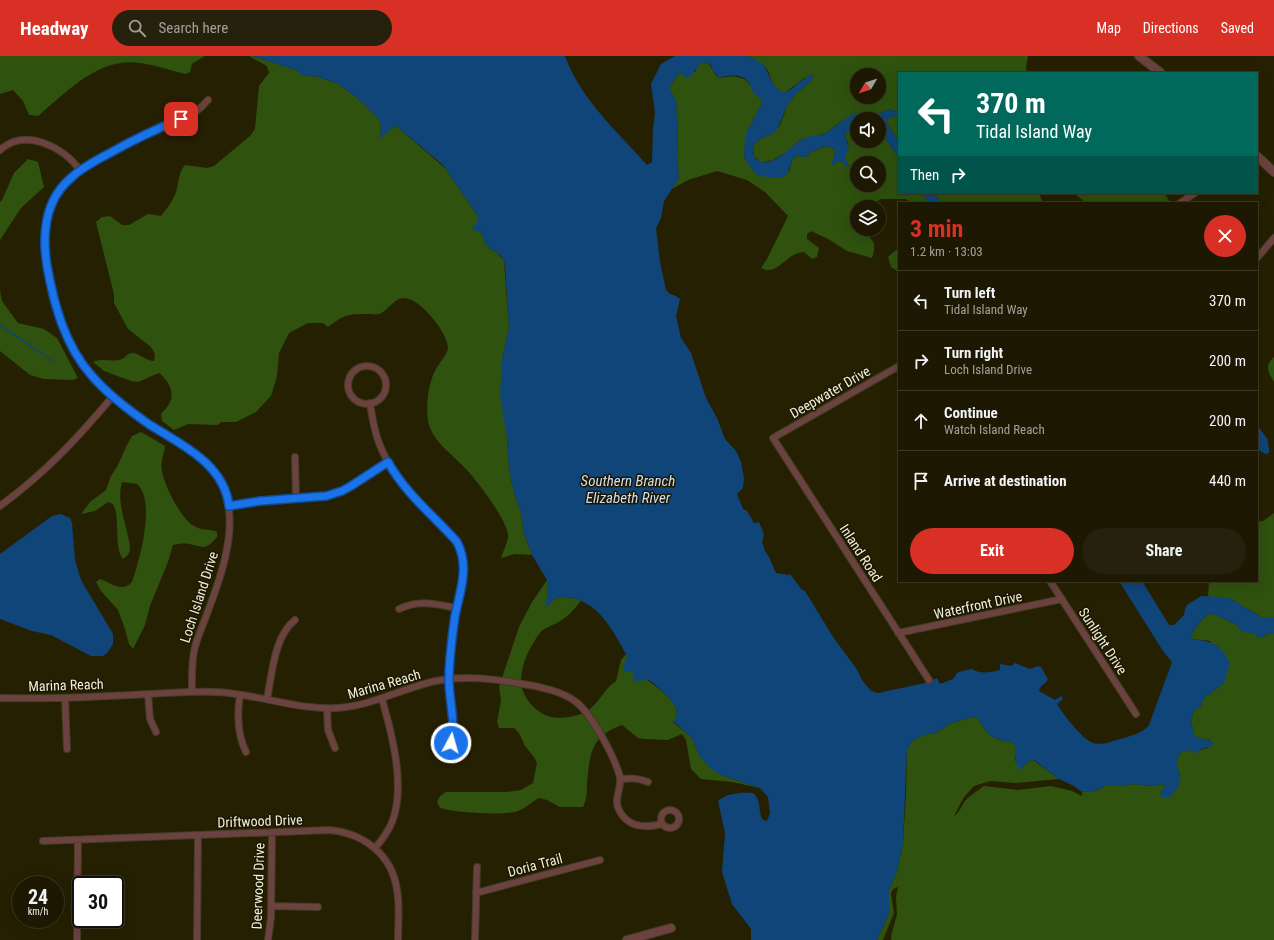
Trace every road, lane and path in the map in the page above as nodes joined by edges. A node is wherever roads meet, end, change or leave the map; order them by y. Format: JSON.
{"nodes":[{"id":1,"x":1139,"y":56,"type":"edge"},
{"id":2,"x":1160,"y":72,"type":"edge"},
{"id":3,"x":208,"y":100,"type":"dead end"},
{"id":4,"x":0,"y":150,"type":"edge"},
{"id":5,"x":1258,"y":158,"type":"edge"},
{"id":6,"x":80,"y":170,"type":"junction"},
{"id":7,"x":1274,"y":172,"type":"edge"},
{"id":8,"x":1194,"y":194,"type":"edge"},
{"id":9,"x":1182,"y":202,"type":"edge"},
{"id":10,"x":1274,"y":238,"type":"edge"},
{"id":11,"x":1258,"y":257,"type":"edge"},
{"id":12,"x":898,"y":367,"type":"edge"},
{"id":13,"x":112,"y":396,"type":"junction"},
{"id":14,"x":370,"y":403,"type":"junction"},
{"id":15,"x":773,"y":438,"type":"joint"},
{"id":16,"x":294,"y":457,"type":"dead end"},
{"id":17,"x":388,"y":462,"type":"junction"},
{"id":18,"x":296,"y":498,"type":"junction"},
{"id":19,"x":0,"y":506,"type":"edge"},
{"id":20,"x":229,"y":506,"type":"junction"},
{"id":21,"x":1051,"y":582,"type":"edge"},
{"id":22,"x":1062,"y":599,"type":"junction"},
{"id":23,"x":457,"y":608,"type":"junction"},
{"id":24,"x":399,"y":609,"type":"dead end"},
{"id":25,"x":295,"y":620,"type":"dead end"},
{"id":26,"x":898,"y":633,"type":"junction"},
{"id":27,"x":449,"y":679,"type":"junction"},
{"id":28,"x":929,"y":680,"type":"dead end"},
{"id":29,"x":192,"y":692,"type":"junction"},
{"id":30,"x":148,"y":694,"type":"junction"},
{"id":31,"x":240,"y":695,"type":"junction"},
{"id":32,"x":0,"y":698,"type":"edge"},
{"id":33,"x":65,"y":698,"type":"junction"},
{"id":34,"x":267,"y":699,"type":"junction"},
{"id":35,"x":382,"y":699,"type":"junction"},
{"id":36,"x":327,"y":708,"type":"junction"},
{"id":37,"x":1136,"y":714,"type":"dead end"},
{"id":38,"x":156,"y":732,"type":"dead end"},
{"id":39,"x":451,"y":743,"type":"dead end"},
{"id":40,"x":67,"y":748,"type":"dead end"},
{"id":41,"x":335,"y":748,"type":"dead end"},
{"id":42,"x":246,"y":752,"type":"dead end"},
{"id":43,"x":620,"y":779,"type":"junction"},
{"id":44,"x":648,"y":782,"type":"dead end"},
{"id":45,"x":662,"y":824,"type":"dead end"},
{"id":46,"x":272,"y":832,"type":"junction"},
{"id":47,"x":198,"y":835,"type":"junction"},
{"id":48,"x":78,"y":840,"type":"junction"},
{"id":49,"x":43,"y":841,"type":"dead end"},
{"id":50,"x":375,"y":848,"type":"junction"},
{"id":51,"x":600,"y":860,"type":"dead end"},
{"id":52,"x":477,"y":867,"type":"dead end"},
{"id":53,"x":476,"y":892,"type":"junction"},
{"id":54,"x":271,"y":906,"type":"junction"},
{"id":55,"x":318,"y":907,"type":"dead end"},
{"id":56,"x":671,"y":928,"type":"dead end"},
{"id":57,"x":77,"y":940,"type":"edge"},
{"id":58,"x":197,"y":940,"type":"edge"},
{"id":59,"x":268,"y":940,"type":"edge"},
{"id":60,"x":398,"y":940,"type":"edge"},
{"id":61,"x":475,"y":940,"type":"edge"},
{"id":62,"x":627,"y":940,"type":"edge"}],
"edges":[{"from":1,"to":2,"type":"street"},
{"from":3,"to":6,"type":"street","name":"Loch Island Drive"},
{"from":4,"to":6,"type":"street"},
{"from":5,"to":7,"type":"street"},
{"from":6,"to":13,"type":"street","name":"Loch Island Drive"},
{"from":8,"to":9,"type":"street"},
{"from":10,"to":11,"type":"street"},
{"from":12,"to":15,"type":"street","name":"Deepwater Drive"},
{"from":13,"to":19,"type":"street"},
{"from":13,"to":20,"type":"street","name":"Loch Island Drive"},
{"from":14,"to":14,"type":"street"},
{"from":14,"to":17,"type":"street"},
{"from":15,"to":26,"type":"street","name":"Inland Road"},
{"from":16,"to":18,"type":"street"},
{"from":17,"to":18,"type":"street"},
{"from":17,"to":23,"type":"street"},
{"from":18,"to":20,"type":"street"},
{"from":20,"to":29,"type":"street","name":"Loch Island Drive"},
{"from":21,"to":22,"type":"street","name":"Sunlight Drive"},
{"from":22,"to":26,"type":"street","name":"Waterfront Drive"},
{"from":22,"to":37,"type":"street","name":"Sunlight Drive"},
{"from":23,"to":24,"type":"street"},
{"from":23,"to":27,"type":"street"},
{"from":25,"to":34,"type":"street"},
{"from":26,"to":28,"type":"street","name":"Inland Road"},
{"from":27,"to":35,"type":"street","name":"Marina Reach"},
{"from":27,"to":39,"type":"street"},
{"from":27,"to":43,"type":"street","name":"Marina Reach"},
{"from":29,"to":30,"type":"street","name":"Marina Reach"},
{"from":29,"to":31,"type":"street","name":"Marina Reach"},
{"from":30,"to":33,"type":"street","name":"Marina Reach"},
{"from":30,"to":38,"type":"street"},
{"from":31,"to":34,"type":"street","name":"Marina Reach"},
{"from":31,"to":42,"type":"street"},
{"from":32,"to":33,"type":"street","name":"Marina Reach"},
{"from":33,"to":40,"type":"street"},
{"from":34,"to":36,"type":"street","name":"Marina Reach"},
{"from":35,"to":36,"type":"street","name":"Marina Reach"},
{"from":35,"to":50,"type":"street"},
{"from":36,"to":41,"type":"street"},
{"from":43,"to":44,"type":"street"},
{"from":43,"to":45,"type":"street","name":"Marina Reach"},
{"from":46,"to":47,"type":"street","name":"Driftwood Drive"},
{"from":46,"to":50,"type":"street","name":"Driftwood Drive"},
{"from":46,"to":54,"type":"street","name":"Deerwood Drive"},
{"from":47,"to":48,"type":"street","name":"Driftwood Drive"},
{"from":47,"to":58,"type":"street"},
{"from":48,"to":49,"type":"street","name":"Driftwood Drive"},
{"from":48,"to":57,"type":"street"},
{"from":50,"to":60,"type":"street","name":"Driftwood Drive"},
{"from":51,"to":53,"type":"street","name":"Doria Trail"},
{"from":52,"to":53,"type":"street"},
{"from":53,"to":61,"type":"street"},
{"from":54,"to":55,"type":"street"},
{"from":54,"to":59,"type":"street","name":"Deerwood Drive"},
{"from":56,"to":62,"type":"street"}]}
